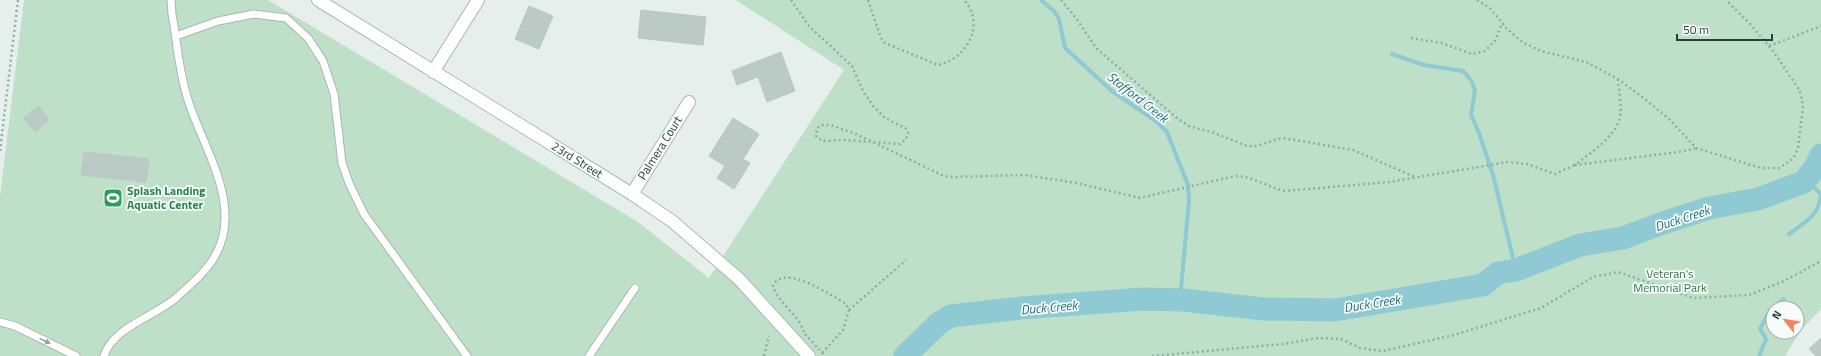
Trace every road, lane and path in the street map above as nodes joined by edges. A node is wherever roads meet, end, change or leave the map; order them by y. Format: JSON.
{"nodes":[{"id":1,"x":18,"y":0,"type":"edge"},
{"id":2,"x":171,"y":0,"type":"edge"},
{"id":3,"x":318,"y":0,"type":"edge"},
{"id":4,"x":478,"y":0,"type":"edge"},
{"id":5,"x":791,"y":0,"type":"edge"},
{"id":6,"x":868,"y":0,"type":"edge"},
{"id":7,"x":964,"y":0,"type":"edge"},
{"id":8,"x":1061,"y":0,"type":"edge"},
{"id":9,"x":1476,"y":0,"type":"edge"},
{"id":10,"x":1726,"y":0,"type":"edge"},
{"id":11,"x":1502,"y":22,"type":"junction"},
{"id":12,"x":1821,"y":26,"type":"edge"},
{"id":13,"x":176,"y":36,"type":"junction"},
{"id":14,"x":1411,"y":38,"type":"dead end"},
{"id":15,"x":1769,"y":46,"type":"junction"},
{"id":16,"x":433,"y":72,"type":"junction"},
{"id":17,"x":1618,"y":79,"type":"junction"},
{"id":18,"x":689,"y":102,"type":"dead end"},
{"id":19,"x":876,"y":143,"type":"junction"},
{"id":20,"x":1696,"y":148,"type":"junction"},
{"id":21,"x":0,"y":151,"type":"edge"},
{"id":22,"x":1575,"y":165,"type":"junction"},
{"id":23,"x":1415,"y":177,"type":"junction"},
{"id":24,"x":632,"y":194,"type":"junction"},
{"id":25,"x":906,"y":260,"type":"dead end"},
{"id":26,"x":1821,"y":261,"type":"edge"},
{"id":27,"x":635,"y":288,"type":"dead end"},
{"id":28,"x":849,"y":310,"type":"junction"},
{"id":29,"x":0,"y":322,"type":"edge"},
{"id":30,"x":769,"y":336,"type":"dead end"},
{"id":31,"x":800,"y":337,"type":"junction"},
{"id":32,"x":76,"y":356,"type":"edge"},
{"id":33,"x":104,"y":356,"type":"edge"},
{"id":34,"x":468,"y":356,"type":"edge"},
{"id":35,"x":589,"y":356,"type":"edge"},
{"id":36,"x":764,"y":356,"type":"edge"},
{"id":37,"x":809,"y":356,"type":"edge"},
{"id":38,"x":819,"y":356,"type":"edge"},
{"id":39,"x":825,"y":356,"type":"edge"},
{"id":40,"x":1152,"y":356,"type":"edge"}],
"edges":[{"from":1,"to":21,"type":"path"},
{"from":2,"to":13,"type":"lane"},
{"from":3,"to":16,"type":"street","name":"23rd Street"},
{"from":4,"to":16,"type":"street"},
{"from":5,"to":19,"type":"path"},
{"from":6,"to":7,"type":"path"},
{"from":8,"to":23,"type":"path"},
{"from":9,"to":11,"type":"path"},
{"from":10,"to":15,"type":"path"},
{"from":11,"to":14,"type":"path"},
{"from":11,"to":17,"type":"path"},
{"from":12,"to":15,"type":"path"},
{"from":13,"to":33,"type":"lane"},
{"from":13,"to":34,"type":"lane"},
{"from":15,"to":20,"type":"path"},
{"from":16,"to":24,"type":"street","name":"23rd Street"},
{"from":17,"to":20,"type":"path"},
{"from":17,"to":22,"type":"path"},
{"from":18,"to":24,"type":"street","name":"Palmera Court"},
{"from":19,"to":19,"type":"path"},
{"from":19,"to":23,"type":"path"},
{"from":20,"to":22,"type":"path"},
{"from":22,"to":23,"type":"path"},
{"from":24,"to":31,"type":"street","name":"23rd Street"},
{"from":25,"to":28,"type":"path"},
{"from":26,"to":40,"type":"path"},
{"from":27,"to":35,"type":"lane"},
{"from":28,"to":31,"type":"path"},
{"from":28,"to":38,"type":"path"},
{"from":29,"to":32,"type":"lane","one_way":true},
{"from":30,"to":36,"type":"path"},
{"from":31,"to":37,"type":"street","name":"23rd Street"},
{"from":31,"to":39,"type":"path","bridge":true}]}
